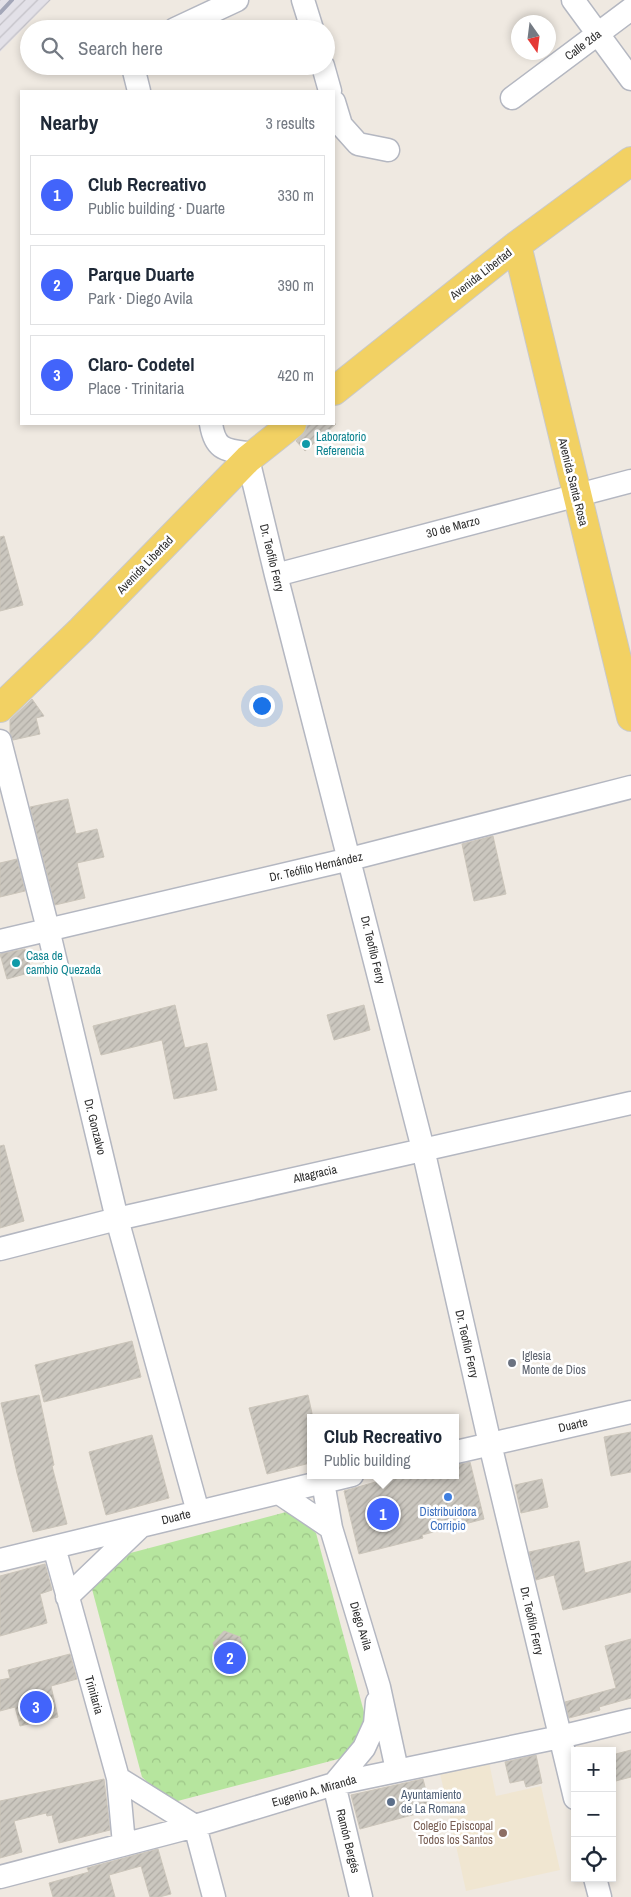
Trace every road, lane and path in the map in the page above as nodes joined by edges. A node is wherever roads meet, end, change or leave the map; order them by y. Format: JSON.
{"nodes":[{"id":1,"x":237,"y":0,"type":"edge"},
{"id":2,"x":303,"y":0,"type":"edge"},
{"id":3,"x":573,"y":0,"type":"edge"},
{"id":4,"x":631,"y":9,"type":"edge"},
{"id":5,"x":195,"y":20,"type":"edge"},
{"id":6,"x":309,"y":20,"type":"edge"},
{"id":7,"x":597,"y":34,"type":"junction"},
{"id":8,"x":135,"y":75,"type":"edge"},
{"id":9,"x":326,"y":75,"type":"edge"},
{"id":10,"x":631,"y":79,"type":"edge"},
{"id":11,"x":138,"y":90,"type":"edge"},
{"id":12,"x":330,"y":90,"type":"edge"},
{"id":13,"x":512,"y":98,"type":"dead end"},
{"id":14,"x":335,"y":105,"type":"edge"},
{"id":15,"x":388,"y":150,"type":"dead end"},
{"id":16,"x":631,"y":161,"type":"edge"},
{"id":17,"x":517,"y":245,"type":"junction"},
{"id":18,"x":335,"y":390,"type":"edge"},
{"id":19,"x":211,"y":425,"type":"edge"},
{"id":20,"x":291,"y":425,"type":"edge"},
{"id":21,"x":248,"y":459,"type":"junction"},
{"id":22,"x":631,"y":481,"type":"edge"},
{"id":23,"x":576,"y":494,"type":"junction"},
{"id":24,"x":276,"y":575,"type":"junction"},
{"id":25,"x":0,"y":708,"type":"edge"},
{"id":26,"x":631,"y":717,"type":"edge"},
{"id":27,"x":0,"y":741,"type":"edge"},
{"id":28,"x":631,"y":787,"type":"edge"},
{"id":29,"x":350,"y":859,"type":"junction"},
{"id":30,"x":48,"y":930,"type":"junction"},
{"id":31,"x":0,"y":941,"type":"edge"},
{"id":32,"x":631,"y":1103,"type":"edge"},
{"id":33,"x":423,"y":1150,"type":"junction"},
{"id":34,"x":117,"y":1219,"type":"junction"},
{"id":35,"x":0,"y":1248,"type":"edge"},
{"id":36,"x":631,"y":1412,"type":"edge"},
{"id":37,"x":490,"y":1444,"type":"junction"},
{"id":38,"x":459,"y":1451,"type":"edge"},
{"id":39,"x":335,"y":1479,"type":"edge"},
{"id":40,"x":323,"y":1482,"type":"junction"},
{"id":41,"x":278,"y":1493,"type":"junction"},
{"id":42,"x":198,"y":1512,"type":"junction"},
{"id":43,"x":140,"y":1526,"type":"junction"},
{"id":44,"x":331,"y":1528,"type":"junction"},
{"id":45,"x":54,"y":1547,"type":"junction"},
{"id":46,"x":0,"y":1560,"type":"edge"},
{"id":47,"x":66,"y":1596,"type":"junction"},
{"id":48,"x":379,"y":1687,"type":"junction"},
{"id":49,"x":631,"y":1720,"type":"edge"},
{"id":50,"x":560,"y":1737,"type":"junction"},
{"id":51,"x":397,"y":1770,"type":"junction"},
{"id":52,"x":118,"y":1778,"type":"junction"},
{"id":53,"x":334,"y":1784,"type":"junction"},
{"id":54,"x":574,"y":1792,"type":"edge"},
{"id":55,"x":195,"y":1826,"type":"junction"},
{"id":56,"x":124,"y":1844,"type":"junction"},
{"id":57,"x":0,"y":1877,"type":"edge"},
{"id":58,"x":596,"y":1882,"type":"edge"},
{"id":59,"x":214,"y":1897,"type":"edge"},
{"id":60,"x":361,"y":1897,"type":"edge"},
{"id":61,"x":600,"y":1897,"type":"edge"}],
"edges":[{"from":1,"to":5,"type":"street"},
{"from":2,"to":6,"type":"street"},
{"from":3,"to":7,"type":"street"},
{"from":4,"to":7,"type":"street","name":"Calle 2da"},
{"from":7,"to":10,"type":"street"},
{"from":7,"to":13,"type":"street","name":"Calle 2da"},
{"from":8,"to":11,"type":"street"},
{"from":9,"to":12,"type":"street"},
{"from":14,"to":15,"type":"street"},
{"from":16,"to":17,"type":"main road","name":"Avenida Libertad"},
{"from":17,"to":18,"type":"main road","name":"Avenida Libertad"},
{"from":17,"to":23,"type":"main road","name":"Avenida Santa Rosa"},
{"from":19,"to":21,"type":"street"},
{"from":20,"to":21,"type":"main road","name":"Avenida Libertad"},
{"from":21,"to":24,"type":"street","name":"Dr. Teofilo Ferry"},
{"from":21,"to":25,"type":"main road","name":"Avenida Libertad"},
{"from":22,"to":23,"type":"street","name":"30 de Marzo"},
{"from":23,"to":24,"type":"street","name":"30 de Marzo"},
{"from":23,"to":26,"type":"main road","name":"Avenida Santa Rosa"},
{"from":24,"to":29,"type":"street","name":"Dr. Teofilo Ferry"},
{"from":27,"to":30,"type":"street","name":"Dr. Gonzalvo"},
{"from":28,"to":29,"type":"street","name":"Dr. Teófilo Hernández"},
{"from":29,"to":30,"type":"street","name":"Dr. Teófilo Hernández"},
{"from":29,"to":33,"type":"street","name":"Dr. Teofilo Ferry"},
{"from":30,"to":31,"type":"street","name":"Dr. Teófilo Hernández"},
{"from":30,"to":34,"type":"street","name":"Dr. Gonzalvo"},
{"from":32,"to":33,"type":"street","name":"Altagracia"},
{"from":33,"to":34,"type":"street","name":"Altagracia"},
{"from":33,"to":37,"type":"street","name":"Dr. Teofilo Ferry"},
{"from":34,"to":35,"type":"street","name":"Altagracia"},
{"from":34,"to":42,"type":"street","name":"Dr. Gonzalvo"},
{"from":36,"to":37,"type":"street","name":"Duarte"},
{"from":37,"to":38,"type":"street","name":"Duarte"},
{"from":37,"to":50,"type":"street","name":"Dr. Teófilo Ferry"},
{"from":39,"to":40,"type":"street","name":"Duarte"},
{"from":40,"to":41,"type":"street","name":"Duarte"},
{"from":40,"to":44,"type":"street","name":"Diego Avila"},
{"from":41,"to":42,"type":"street","name":"Duarte"},
{"from":41,"to":44,"type":"street"},
{"from":42,"to":43,"type":"street","name":"Duarte"},
{"from":43,"to":45,"type":"street","name":"Duarte"},
{"from":43,"to":47,"type":"street"},
{"from":44,"to":48,"type":"street","name":"Diego Avila"},
{"from":45,"to":46,"type":"street","name":"Duarte"},
{"from":45,"to":47,"type":"street","name":"Trinitaria"},
{"from":47,"to":52,"type":"street","name":"Trinitaria"},
{"from":48,"to":51,"type":"street","name":"Diego Avila"},
{"from":48,"to":53,"type":"street"},
{"from":49,"to":50,"type":"street","name":"Eugenio A. Miranda"},
{"from":50,"to":51,"type":"street","name":"Eugenio A. Miranda"},
{"from":50,"to":54,"type":"street","name":"Dr. Teófilo Ferry"},
{"from":51,"to":53,"type":"street","name":"Eugenio A. Miranda"},
{"from":52,"to":55,"type":"street"},
{"from":52,"to":56,"type":"street","name":"Trinitaria"},
{"from":53,"to":55,"type":"street","name":"Eugenio A. Miranda"},
{"from":53,"to":60,"type":"street","name":"Ramón Bergés"},
{"from":55,"to":56,"type":"street","name":"Eugenio A. Miranda"},
{"from":55,"to":59,"type":"street"},
{"from":56,"to":57,"type":"street","name":"Eugenio A. Miranda"},
{"from":58,"to":61,"type":"street"}]}
